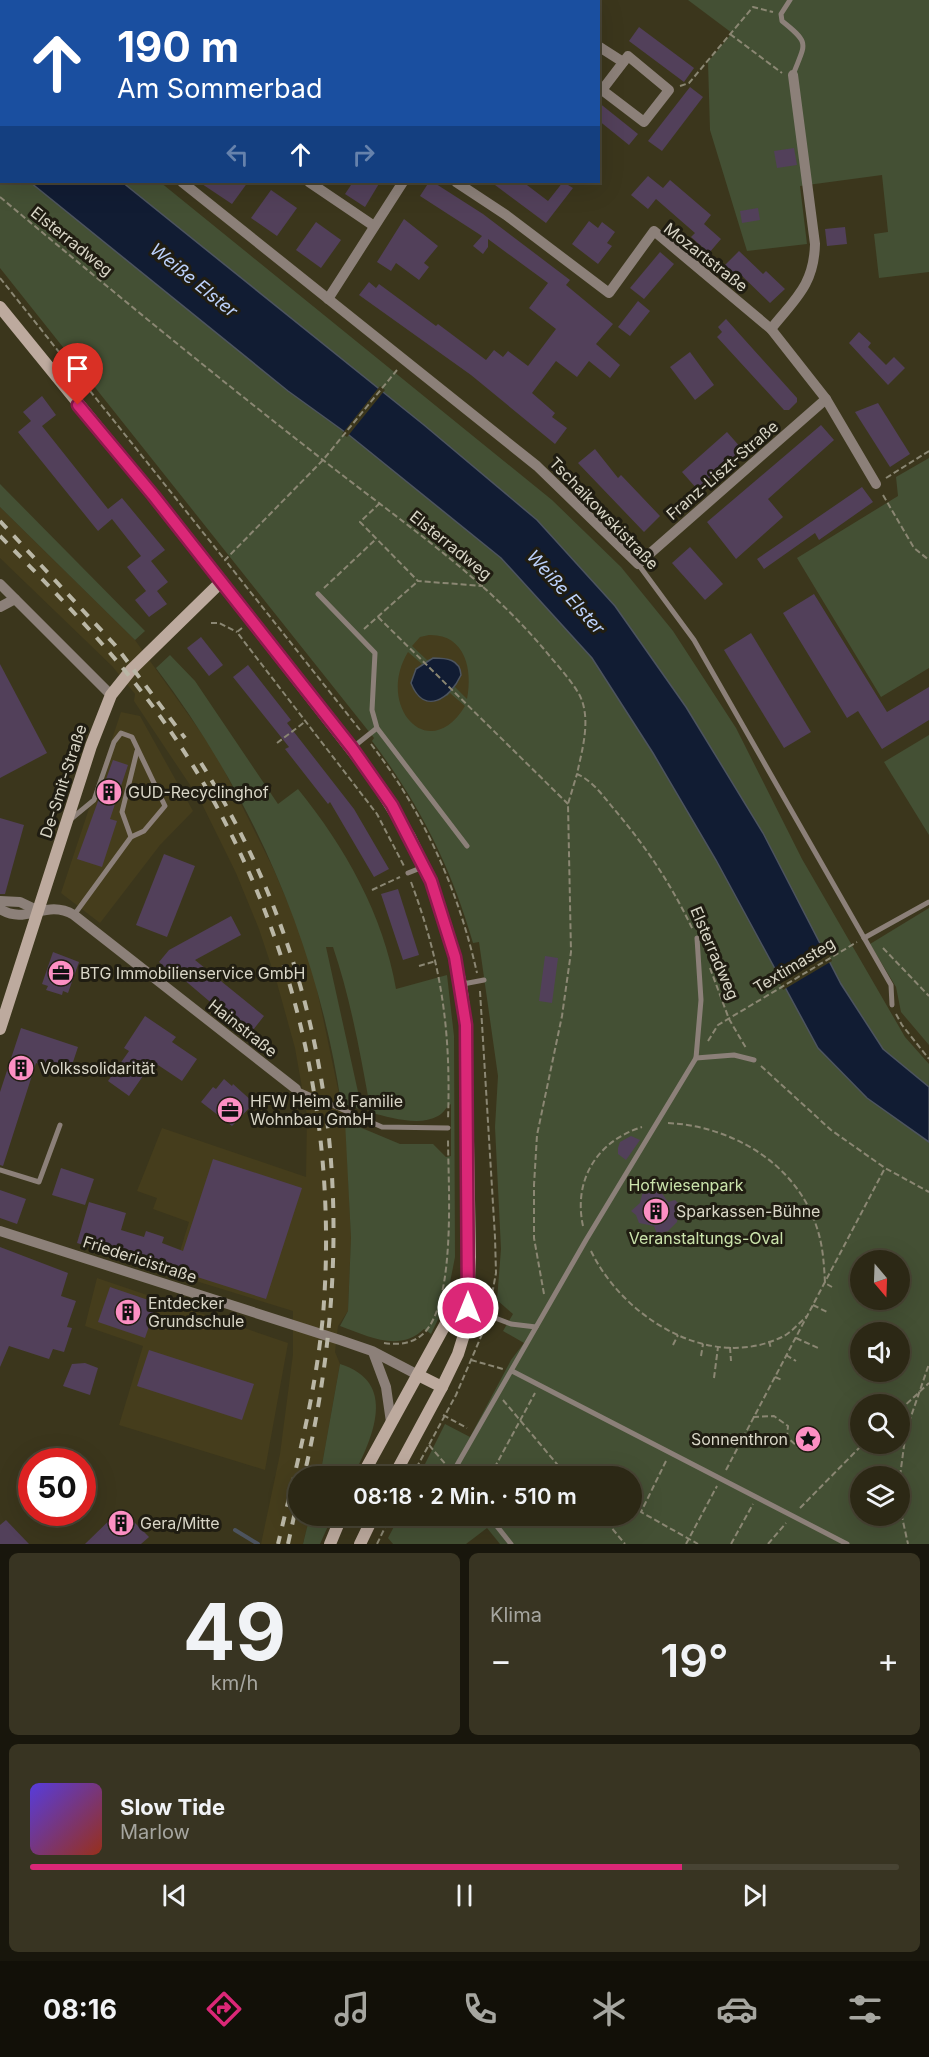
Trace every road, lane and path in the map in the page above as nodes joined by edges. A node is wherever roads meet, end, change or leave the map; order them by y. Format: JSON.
{"nodes":[{"id":1,"x":790,"y":0,"type":"edge"},
{"id":2,"x":781,"y":14,"type":"junction"},
{"id":3,"x":730,"y":34,"type":"junction"},
{"id":4,"x":600,"y":47,"type":"edge"},
{"id":5,"x":622,"y":62,"type":"junction"},
{"id":6,"x":793,"y":75,"type":"junction"},
{"id":7,"x":669,"y":90,"type":"junction"},
{"id":8,"x":188,"y":183,"type":"edge"},
{"id":9,"x":310,"y":183,"type":"edge"},
{"id":10,"x":402,"y":183,"type":"edge"},
{"id":11,"x":458,"y":183,"type":"edge"},
{"id":12,"x":0,"y":197,"type":"edge"},
{"id":13,"x":374,"y":226,"type":"junction"},
{"id":14,"x":0,"y":278,"type":"edge"},
{"id":15,"x":328,"y":299,"type":"junction"},
{"id":16,"x":0,"y":307,"type":"edge"},
{"id":17,"x":771,"y":329,"type":"junction"},
{"id":18,"x":397,"y":370,"type":"dead end"},
{"id":19,"x":826,"y":399,"type":"junction"},
{"id":20,"x":929,"y":451,"type":"edge"},
{"id":21,"x":323,"y":460,"type":"junction"},
{"id":22,"x":876,"y":484,"type":"junction"},
{"id":23,"x":380,"y":503,"type":"junction"},
{"id":24,"x":376,"y":538,"type":"junction"},
{"id":25,"x":225,"y":560,"type":"junction"},
{"id":26,"x":929,"y":560,"type":"edge"},
{"id":27,"x":638,"y":564,"type":"junction"},
{"id":28,"x":418,"y":581,"type":"junction"},
{"id":29,"x":221,"y":582,"type":"junction"},
{"id":30,"x":0,"y":584,"type":"edge"},
{"id":31,"x":483,"y":586,"type":"junction"},
{"id":32,"x":318,"y":594,"type":"joint"},
{"id":33,"x":15,"y":599,"type":"junction"},
{"id":34,"x":0,"y":607,"type":"edge"},
{"id":35,"x":265,"y":609,"type":"junction"},
{"id":36,"x":378,"y":617,"type":"junction"},
{"id":37,"x":251,"y":621,"type":"junction"},
{"id":38,"x":211,"y":623,"type":"dead end"},
{"id":39,"x":237,"y":632,"type":"junction"},
{"id":40,"x":357,"y":634,"type":"junction"},
{"id":41,"x":111,"y":695,"type":"junction"},
{"id":42,"x":306,"y":721,"type":"junction"},
{"id":43,"x":377,"y":728,"type":"junction"},
{"id":44,"x":366,"y":737,"type":"junction"},
{"id":45,"x":277,"y":743,"type":"dead end"},
{"id":46,"x":352,"y":748,"type":"junction"},
{"id":47,"x":137,"y":751,"type":"junction"},
{"id":48,"x":577,"y":774,"type":"junction"},
{"id":49,"x":567,"y":804,"type":"junction"},
{"id":50,"x":67,"y":822,"type":"junction"},
{"id":51,"x":131,"y":837,"type":"junction"},
{"id":52,"x":467,"y":846,"type":"dead end"},
{"id":53,"x":424,"y":866,"type":"junction"},
{"id":54,"x":408,"y":873,"type":"junction"},
{"id":55,"x":372,"y":890,"type":"dead end"},
{"id":56,"x":0,"y":901,"type":"edge"},
{"id":57,"x":929,"y":902,"type":"edge"},
{"id":58,"x":0,"y":909,"type":"edge"},
{"id":59,"x":39,"y":910,"type":"junction"},
{"id":60,"x":74,"y":915,"type":"junction"},
{"id":61,"x":697,"y":938,"type":"joint"},
{"id":62,"x":864,"y":938,"type":"junction"},
{"id":63,"x":855,"y":943,"type":"dead end"},
{"id":64,"x":883,"y":948,"type":"dead end"},
{"id":65,"x":436,"y":961,"type":"junction"},
{"id":66,"x":419,"y":966,"type":"dead end"},
{"id":67,"x":709,"y":968,"type":"dead end"},
{"id":68,"x":481,"y":980,"type":"junction"},
{"id":69,"x":460,"y":984,"type":"junction"},
{"id":70,"x":929,"y":996,"type":"edge"},
{"id":71,"x":892,"y":1005,"type":"joint"},
{"id":72,"x":729,"y":1019,"type":"junction"},
{"id":73,"x":0,"y":1029,"type":"edge"},
{"id":74,"x":703,"y":1049,"type":"dead end"},
{"id":75,"x":696,"y":1058,"type":"junction"},
{"id":76,"x":929,"y":1059,"type":"edge"},
{"id":77,"x":754,"y":1060,"type":"junction"},
{"id":78,"x":296,"y":1089,"type":"joint"},
{"id":79,"x":657,"y":1123,"type":"junction"},
{"id":80,"x":60,"y":1125,"type":"dead end"},
{"id":81,"x":448,"y":1128,"type":"junction"},
{"id":82,"x":885,"y":1168,"type":"junction"},
{"id":83,"x":0,"y":1170,"type":"edge"},
{"id":84,"x":929,"y":1192,"type":"edge"},
{"id":85,"x":0,"y":1230,"type":"edge"},
{"id":86,"x":586,"y":1240,"type":"junction"},
{"id":87,"x":825,"y":1283,"type":"junction"},
{"id":88,"x":468,"y":1284,"type":"junction"},
{"id":89,"x":832,"y":1287,"type":"dead end"},
{"id":90,"x":813,"y":1305,"type":"junction"},
{"id":91,"x":547,"y":1307,"type":"junction"},
{"id":92,"x":468,"y":1308,"type":"junction"},
{"id":93,"x":829,"y":1313,"type":"dead end"},
{"id":94,"x":489,"y":1316,"type":"junction"},
{"id":95,"x":807,"y":1316,"type":"junction"},
{"id":96,"x":648,"y":1319,"type":"junction"},
{"id":97,"x":646,"y":1324,"type":"dead end"},
{"id":98,"x":536,"y":1327,"type":"junction"},
{"id":99,"x":678,"y":1335,"type":"junction"},
{"id":100,"x":796,"y":1338,"type":"junction"},
{"id":101,"x":769,"y":1341,"type":"junction"},
{"id":102,"x":703,"y":1344,"type":"junction"},
{"id":103,"x":673,"y":1345,"type":"dead end"},
{"id":104,"x":373,"y":1346,"type":"junction"},
{"id":105,"x":718,"y":1347,"type":"junction"},
{"id":106,"x":730,"y":1347,"type":"junction"},
{"id":107,"x":818,"y":1348,"type":"dead end"},
{"id":108,"x":771,"y":1349,"type":"dead end"},
{"id":109,"x":786,"y":1355,"type":"junction"},
{"id":110,"x":701,"y":1356,"type":"dead end"},
{"id":111,"x":472,"y":1360,"type":"junction"},
{"id":112,"x":796,"y":1360,"type":"dead end"},
{"id":113,"x":730,"y":1361,"type":"dead end"},
{"id":114,"x":929,"y":1364,"type":"edge"},
{"id":115,"x":512,"y":1371,"type":"junction"},
{"id":116,"x":418,"y":1375,"type":"junction"},
{"id":117,"x":775,"y":1377,"type":"junction"},
{"id":118,"x":714,"y":1378,"type":"dead end"},
{"id":119,"x":782,"y":1380,"type":"dead end"},
{"id":120,"x":929,"y":1383,"type":"edge"},
{"id":121,"x":539,"y":1385,"type":"junction"},
{"id":122,"x":765,"y":1386,"type":"dead end"},
{"id":123,"x":442,"y":1388,"type":"junction"},
{"id":124,"x":769,"y":1388,"type":"junction"},
{"id":125,"x":921,"y":1390,"type":"junction"},
{"id":126,"x":499,"y":1395,"type":"junction"},
{"id":127,"x":910,"y":1400,"type":"edge"},
{"id":128,"x":431,"y":1408,"type":"junction"},
{"id":129,"x":444,"y":1416,"type":"junction"},
{"id":130,"x":753,"y":1418,"type":"junction"},
{"id":131,"x":521,"y":1421,"type":"junction"},
{"id":132,"x":391,"y":1422,"type":"junction"},
{"id":133,"x":814,"y":1439,"type":"dead end"},
{"id":134,"x":428,"y":1445,"type":"junction"},
{"id":135,"x":670,"y":1453,"type":"junction"},
{"id":136,"x":853,"y":1454,"type":"edge"},
{"id":137,"x":367,"y":1466,"type":"edge"},
{"id":138,"x":399,"y":1466,"type":"edge"},
{"id":139,"x":417,"y":1466,"type":"edge"},
{"id":140,"x":447,"y":1466,"type":"edge"},
{"id":141,"x":459,"y":1466,"type":"edge"},
{"id":142,"x":496,"y":1466,"type":"edge"},
{"id":143,"x":559,"y":1466,"type":"edge"},
{"id":144,"x":901,"y":1466,"type":"edge"},
{"id":145,"x":721,"y":1479,"type":"junction"},
{"id":146,"x":757,"y":1498,"type":"junction"},
{"id":147,"x":792,"y":1516,"type":"junction"},
{"id":148,"x":337,"y":1526,"type":"edge"},
{"id":149,"x":369,"y":1526,"type":"edge"},
{"id":150,"x":386,"y":1526,"type":"edge"},
{"id":151,"x":497,"y":1526,"type":"edge"},
{"id":152,"x":610,"y":1526,"type":"edge"},
{"id":153,"x":904,"y":1526,"type":"edge"},
{"id":154,"x":689,"y":1539,"type":"junction"},
{"id":155,"x":330,"y":1544,"type":"edge"},
{"id":156,"x":360,"y":1544,"type":"edge"},
{"id":157,"x":377,"y":1544,"type":"edge"},
{"id":158,"x":512,"y":1544,"type":"edge"},
{"id":159,"x":625,"y":1544,"type":"edge"},
{"id":160,"x":686,"y":1544,"type":"edge"},
{"id":161,"x":698,"y":1544,"type":"edge"},
{"id":162,"x":731,"y":1544,"type":"edge"},
{"id":163,"x":768,"y":1544,"type":"edge"},
{"id":164,"x":847,"y":1544,"type":"edge"},
{"id":165,"x":908,"y":1544,"type":"edge"}],
"edges":[{"from":1,"to":2,"type":"lane"},
{"from":2,"to":3,"type":"path"},
{"from":2,"to":6,"type":"lane"},
{"from":3,"to":6,"type":"path"},
{"from":3,"to":7,"type":"path"},
{"from":4,"to":5,"type":"street"},
{"from":5,"to":7,"type":"street"},
{"from":5,"to":7,"type":"street"},
{"from":6,"to":17,"type":"street"},
{"from":8,"to":15,"type":"street","name":"Tschaikowskistraße"},
{"from":9,"to":13,"type":"street"},
{"from":10,"to":13,"type":"street"},
{"from":11,"to":17,"type":"street","name":"Mozartstraße"},
{"from":12,"to":21,"type":"path","name":"Elsterradweg"},
{"from":13,"to":15,"type":"street"},
{"from":14,"to":25,"type":"path"},
{"from":15,"to":27,"type":"street","name":"Tschaikowskistraße"},
{"from":16,"to":29,"type":"main road"},
{"from":17,"to":19,"type":"street","name":"Mozartstraße"},
{"from":18,"to":21,"type":"path"},
{"from":19,"to":22,"type":"street","name":"Mozartstraße"},
{"from":19,"to":27,"type":"street","name":"Franz-Liszt-Straße"},
{"from":20,"to":22,"type":"path"},
{"from":21,"to":23,"type":"path","name":"Elsterradweg"},
{"from":21,"to":25,"type":"path"},
{"from":22,"to":26,"type":"path"},
{"from":23,"to":24,"type":"path"},
{"from":23,"to":31,"type":"path","name":"Elsterradweg"},
{"from":24,"to":28,"type":"path"},
{"from":24,"to":32,"type":"path"},
{"from":25,"to":35,"type":"path"},
{"from":27,"to":62,"type":"lane","name":"Tschaikowskistraße"},
{"from":28,"to":31,"type":"path"},
{"from":28,"to":36,"type":"path"},
{"from":29,"to":37,"type":"main road"},
{"from":29,"to":41,"type":"main road","name":"De-Smit-Straße"},
{"from":30,"to":33,"type":"street"},
{"from":31,"to":48,"type":"path","name":"Elsterradweg"},
{"from":32,"to":40,"type":"lane"},
{"from":33,"to":34,"type":"street"},
{"from":33,"to":41,"type":"street"},
{"from":35,"to":37,"type":"path"},
{"from":35,"to":44,"type":"path"},
{"from":36,"to":40,"type":"path"},
{"from":36,"to":49,"type":"path"},
{"from":37,"to":39,"type":"path"},
{"from":37,"to":46,"type":"main road"},
{"from":38,"to":39,"type":"path"},
{"from":39,"to":42,"type":"path"},
{"from":40,"to":43,"type":"lane"},
{"from":41,"to":50,"type":"main road","name":"De-Smit-Straße"},
{"from":42,"to":45,"type":"path"},
{"from":42,"to":54,"type":"path"},
{"from":43,"to":44,"type":"lane"},
{"from":43,"to":52,"type":"lane"},
{"from":44,"to":46,"type":"lane"},
{"from":44,"to":68,"type":"path"},
{"from":46,"to":53,"type":"main road"},
{"from":47,"to":50,"type":"lane"},
{"from":47,"to":51,"type":"lane"},
{"from":47,"to":51,"type":"lane"},
{"from":48,"to":49,"type":"path"},
{"from":48,"to":61,"type":"path","name":"Elsterradweg"},
{"from":49,"to":91,"type":"path"},
{"from":50,"to":59,"type":"main road","name":"De-Smit-Straße"},
{"from":51,"to":60,"type":"lane"},
{"from":53,"to":54,"type":"lane"},
{"from":53,"to":69,"type":"main road"},
{"from":54,"to":55,"type":"path"},
{"from":54,"to":65,"type":"path"},
{"from":56,"to":59,"type":"street","name":"Hainstraße"},
{"from":57,"to":62,"type":"lane"},
{"from":58,"to":59,"type":"street","name":"Hainstraße"},
{"from":59,"to":60,"type":"street","name":"Hainstraße"},
{"from":59,"to":73,"type":"main road","name":"De-Smit-Straße"},
{"from":60,"to":78,"type":"street","name":"Hainstraße"},
{"from":61,"to":75,"type":"lane"},
{"from":62,"to":71,"type":"lane","name":"Tschaikowskistraße"},
{"from":63,"to":72,"type":"path","name":"Textimasteg"},
{"from":64,"to":70,"type":"path"},
{"from":65,"to":66,"type":"path"},
{"from":65,"to":81,"type":"path"},
{"from":67,"to":72,"type":"path","name":"Elsterradweg"},
{"from":68,"to":69,"type":"lane"},
{"from":68,"to":94,"type":"path"},
{"from":69,"to":88,"type":"main road"},
{"from":71,"to":76,"type":"path"},
{"from":72,"to":74,"type":"path","name":"Textimasteg"},
{"from":72,"to":77,"type":"path","name":"Elsterradweg"},
{"from":75,"to":77,"type":"lane"},
{"from":75,"to":79,"type":"lane"},
{"from":77,"to":82,"type":"path","name":"Elsterradweg"},
{"from":78,"to":81,"type":"lane","name":"Hainstraße"},
{"from":79,"to":86,"type":"lane"},
{"from":79,"to":86,"type":"path"},
{"from":79,"to":87,"type":"path"},
{"from":80,"to":83,"type":"lane"},
{"from":81,"to":104,"type":"path"},
{"from":82,"to":84,"type":"path","name":"Elsterradweg"},
{"from":82,"to":87,"type":"path"},
{"from":85,"to":104,"type":"street","name":"Friedericistraße"},
{"from":86,"to":91,"type":"lane"},
{"from":86,"to":96,"type":"path"},
{"from":87,"to":89,"type":"path"},
{"from":87,"to":90,"type":"path"},
{"from":88,"to":92,"type":"main road"},
{"from":88,"to":116,"type":"main road"},
{"from":90,"to":93,"type":"path"},
{"from":90,"to":95,"type":"path"},
{"from":91,"to":98,"type":"lane"},
{"from":92,"to":94,"type":"lane"},
{"from":92,"to":123,"type":"main road"},
{"from":94,"to":98,"type":"lane"},
{"from":94,"to":111,"type":"path"},
{"from":95,"to":100,"type":"path"},
{"from":95,"to":101,"type":"path"},
{"from":96,"to":97,"type":"path"},
{"from":96,"to":99,"type":"path"},
{"from":98,"to":115,"type":"lane"},
{"from":99,"to":102,"type":"path"},
{"from":99,"to":103,"type":"path"},
{"from":100,"to":107,"type":"path"},
{"from":100,"to":109,"type":"path"},
{"from":101,"to":106,"type":"path"},
{"from":101,"to":108,"type":"path"},
{"from":102,"to":105,"type":"path"},
{"from":102,"to":110,"type":"path"},
{"from":104,"to":116,"type":"street","name":"Friedericistraße"},
{"from":104,"to":132,"type":"street"},
{"from":105,"to":106,"type":"path"},
{"from":105,"to":118,"type":"path"},
{"from":106,"to":113,"type":"path"},
{"from":109,"to":112,"type":"path"},
{"from":109,"to":117,"type":"path"},
{"from":111,"to":115,"type":"path"},
{"from":111,"to":129,"type":"path"},
{"from":114,"to":125,"type":"path"},
{"from":115,"to":121,"type":"lane"},
{"from":115,"to":126,"type":"lane"},
{"from":116,"to":123,"type":"main road"},
{"from":116,"to":132,"type":"main road"},
{"from":117,"to":119,"type":"path"},
{"from":117,"to":124,"type":"path"},
{"from":120,"to":125,"type":"path"},
{"from":121,"to":131,"type":"path"},
{"from":121,"to":135,"type":"lane"},
{"from":122,"to":124,"type":"path"},
{"from":123,"to":128,"type":"main road"},
{"from":124,"to":130,"type":"path"},
{"from":125,"to":127,"type":"path"},
{"from":125,"to":144,"type":"path"},
{"from":126,"to":131,"type":"path"},
{"from":126,"to":141,"type":"lane"},
{"from":128,"to":129,"type":"path"},
{"from":128,"to":138,"type":"main road"},
{"from":129,"to":134,"type":"path"},
{"from":130,"to":133,"type":"path"},
{"from":130,"to":145,"type":"path"},
{"from":131,"to":142,"type":"path"},
{"from":131,"to":143,"type":"path"},
{"from":132,"to":137,"type":"main road"},
{"from":134,"to":139,"type":"path"},
{"from":134,"to":140,"type":"path"},
{"from":135,"to":145,"type":"lane"},
{"from":135,"to":154,"type":"path"},
{"from":136,"to":147,"type":"path"},
{"from":145,"to":146,"type":"lane"},
{"from":145,"to":154,"type":"path"},
{"from":146,"to":147,"type":"lane"},
{"from":146,"to":162,"type":"path"},
{"from":147,"to":163,"type":"path"},
{"from":147,"to":164,"type":"lane"},
{"from":148,"to":155,"type":"main road"},
{"from":149,"to":156,"type":"main road"},
{"from":150,"to":157,"type":"path"},
{"from":151,"to":158,"type":"lane"},
{"from":152,"to":159,"type":"path"},
{"from":153,"to":165,"type":"path"},
{"from":154,"to":160,"type":"path"},
{"from":154,"to":161,"type":"path"}]}
